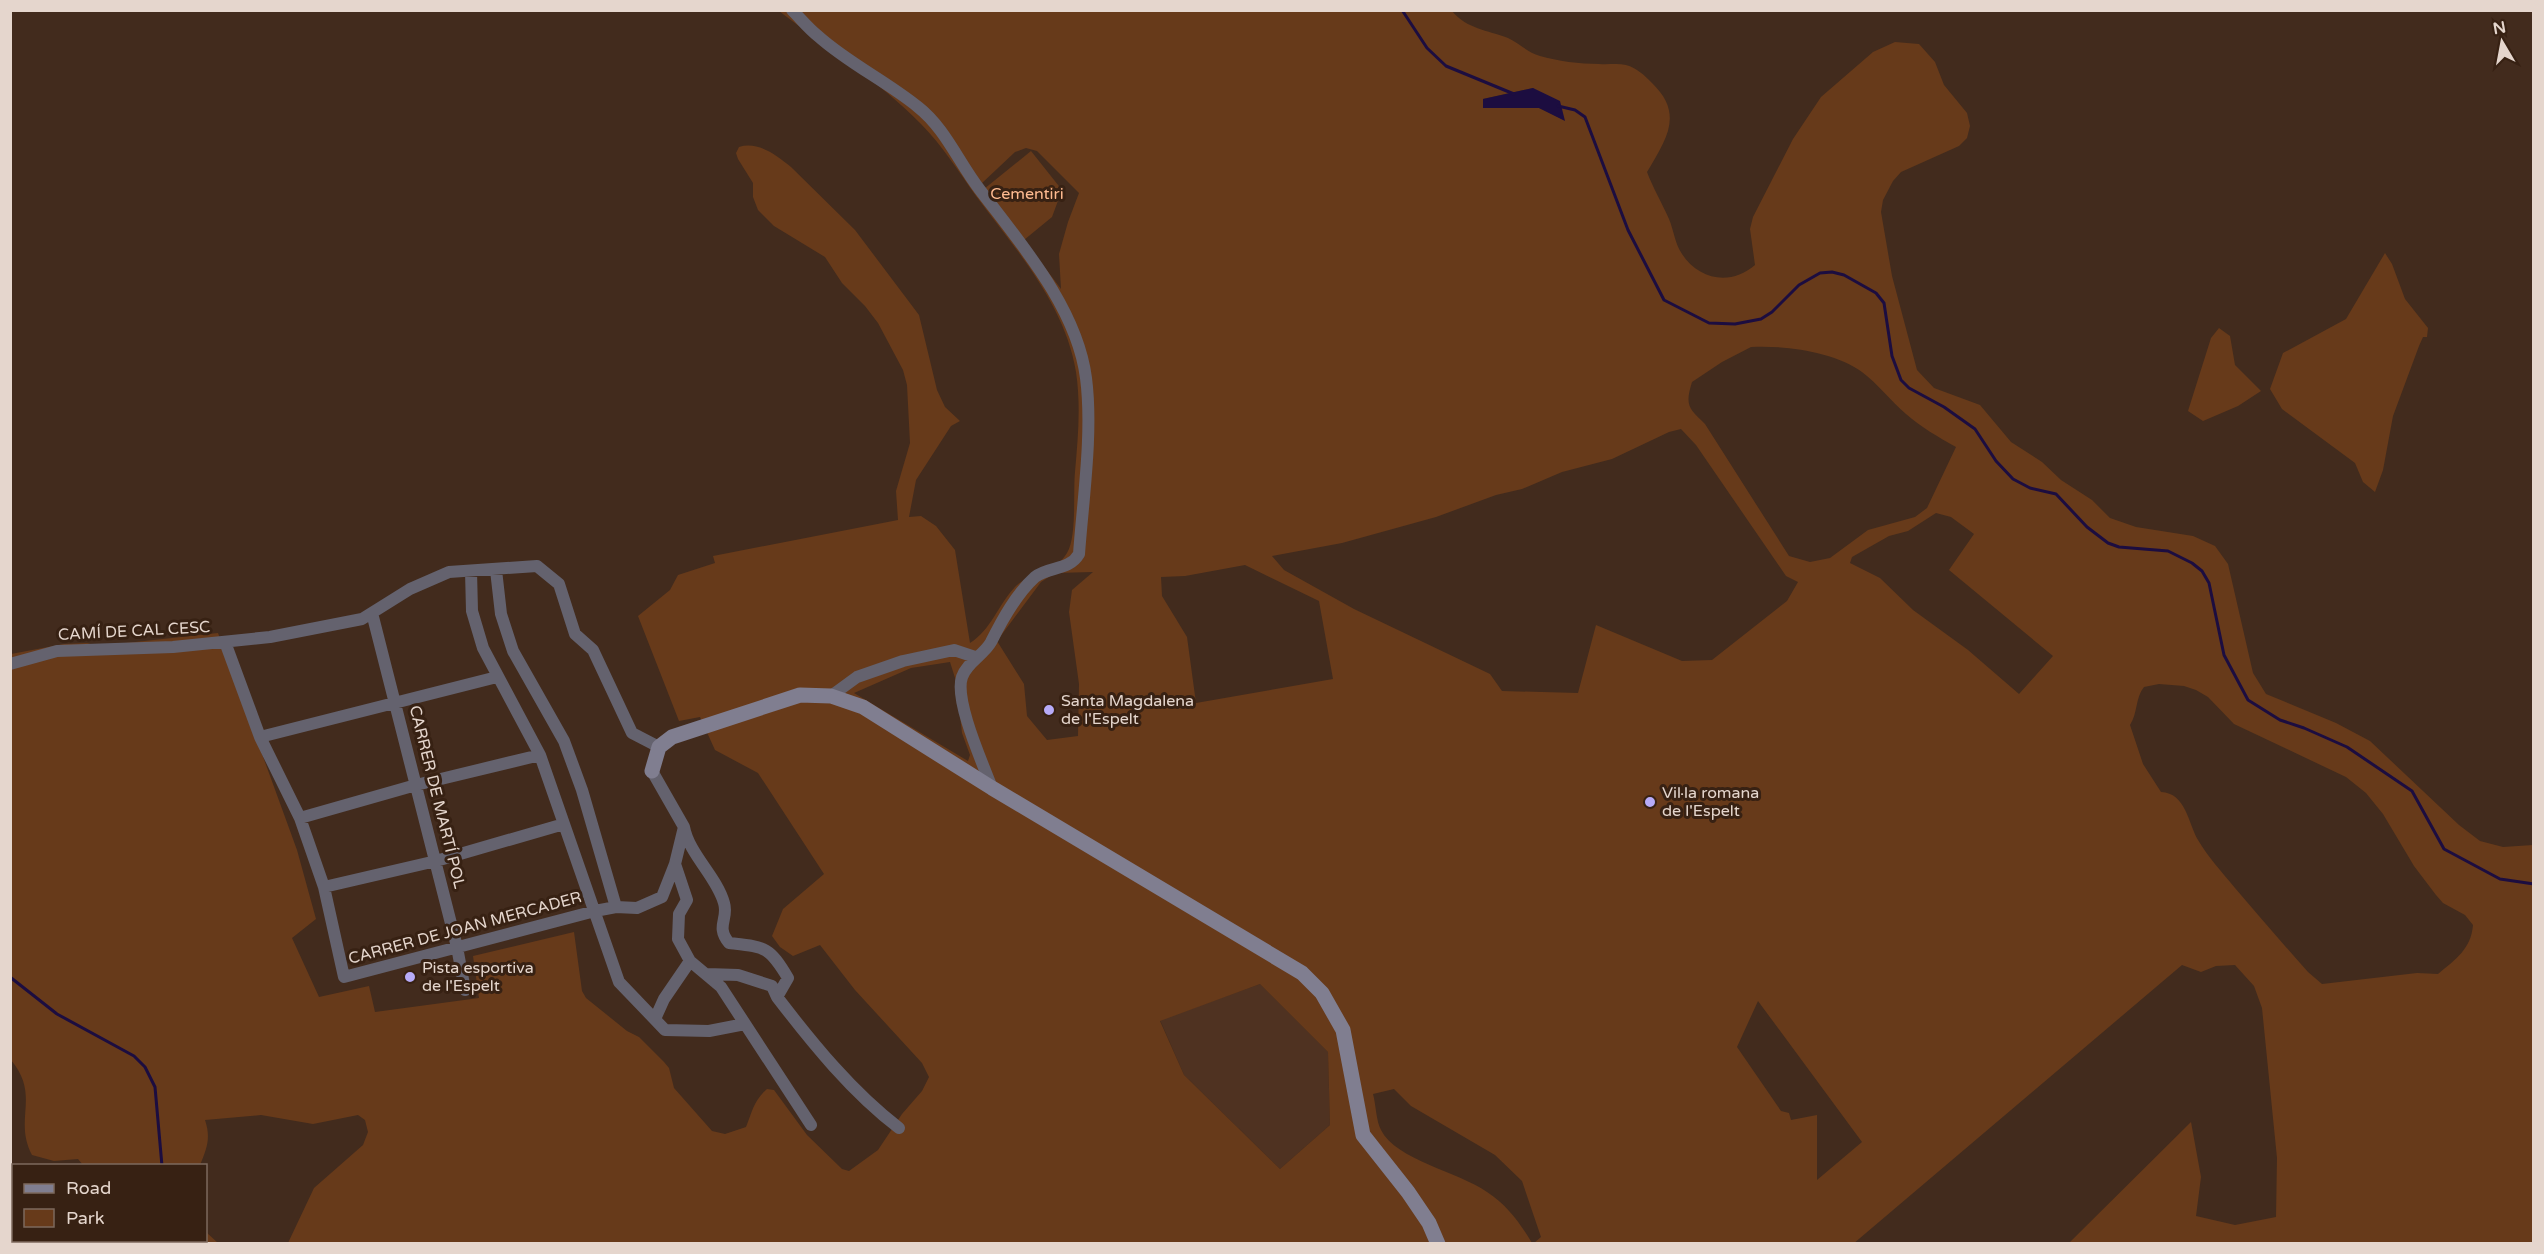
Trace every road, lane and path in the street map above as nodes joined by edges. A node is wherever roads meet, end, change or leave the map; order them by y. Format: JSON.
{"nodes":[{"id":1,"x":792,"y":10,"type":"edge"},
{"id":2,"x":496,"y":570,"type":"junction"},
{"id":3,"x":471,"y":571,"type":"junction"},
{"id":4,"x":372,"y":613,"type":"junction"},
{"id":5,"x":225,"y":642,"type":"junction"},
{"id":6,"x":975,"y":657,"type":"junction"},
{"id":7,"x":10,"y":664,"type":"edge"},
{"id":8,"x":497,"y":677,"type":"junction"},
{"id":9,"x":831,"y":696,"type":"junction"},
{"id":10,"x":395,"y":701,"type":"junction"},
{"id":11,"x":260,"y":737,"type":"junction"},
{"id":12,"x":659,"y":747,"type":"junction"},
{"id":13,"x":540,"y":755,"type":"junction"},
{"id":14,"x":652,"y":771,"type":"joint"},
{"id":15,"x":416,"y":785,"type":"junction"},
{"id":16,"x":992,"y":788,"type":"junction"},
{"id":17,"x":300,"y":818,"type":"junction"},
{"id":18,"x":564,"y":824,"type":"junction"},
{"id":19,"x":684,"y":827,"type":"junction"},
{"id":20,"x":436,"y":861,"type":"junction"},
{"id":21,"x":675,"y":864,"type":"junction"},
{"id":22,"x":324,"y":887,"type":"junction"},
{"id":23,"x":616,"y":907,"type":"junction"},
{"id":24,"x":594,"y":911,"type":"junction"},
{"id":25,"x":457,"y":947,"type":"junction"},
{"id":26,"x":690,"y":961,"type":"junction"},
{"id":27,"x":706,"y":974,"type":"junction"},
{"id":28,"x":465,"y":990,"type":"dead end"},
{"id":29,"x":777,"y":997,"type":"junction"},
{"id":30,"x":655,"y":1019,"type":"junction"},
{"id":31,"x":745,"y":1024,"type":"junction"},
{"id":32,"x":811,"y":1125,"type":"dead end"},
{"id":33,"x":899,"y":1128,"type":"dead end"},
{"id":34,"x":1438,"y":1244,"type":"edge"}],
"edges":[{"from":1,"to":6,"type":"street"},
{"from":2,"to":3,"type":"street","name":"CAMÍ DE CAL CESC"},
{"from":2,"to":12,"type":"street","name":"CAMÍ DE CAL CESC"},
{"from":2,"to":23,"type":"street"},
{"from":3,"to":4,"type":"street","name":"CAMÍ DE CAL CESC"},
{"from":3,"to":8,"type":"street"},
{"from":4,"to":5,"type":"street","name":"CAMÍ DE CAL CESC"},
{"from":4,"to":10,"type":"street","name":"CARRER DE MARTÍ POL"},
{"from":5,"to":7,"type":"street","name":"CAMÍ DE CAL CESC"},
{"from":5,"to":11,"type":"street"},
{"from":6,"to":9,"type":"street"},
{"from":6,"to":16,"type":"street"},
{"from":8,"to":10,"type":"street"},
{"from":8,"to":13,"type":"street"},
{"from":9,"to":12,"type":"street"},
{"from":9,"to":16,"type":"street"},
{"from":10,"to":11,"type":"street"},
{"from":10,"to":15,"type":"street","name":"CARRER DE MARTÍ POL"},
{"from":11,"to":17,"type":"street"},
{"from":12,"to":14,"type":"street"},
{"from":13,"to":15,"type":"street"},
{"from":13,"to":18,"type":"street"},
{"from":14,"to":19,"type":"street"},
{"from":15,"to":17,"type":"street"},
{"from":15,"to":20,"type":"street","name":"CARRER DE MARTÍ POL"},
{"from":16,"to":34,"type":"street"},
{"from":17,"to":22,"type":"street"},
{"from":18,"to":20,"type":"street"},
{"from":18,"to":24,"type":"street"},
{"from":19,"to":21,"type":"street","name":"CARRER DE JOAN MERCADER"},
{"from":19,"to":29,"type":"street"},
{"from":20,"to":22,"type":"street"},
{"from":20,"to":25,"type":"street","name":"CARRER DE MARTÍ POL"},
{"from":21,"to":23,"type":"street","name":"CARRER DE JOAN MERCADER"},
{"from":21,"to":26,"type":"street"},
{"from":22,"to":25,"type":"street","name":"CARRER DE JOAN MERCADER"},
{"from":23,"to":24,"type":"street","name":"CARRER DE JOAN MERCADER"},
{"from":24,"to":25,"type":"street","name":"CARRER DE JOAN MERCADER"},
{"from":24,"to":30,"type":"street"},
{"from":25,"to":28,"type":"street","name":"CARRER DE MARTÍ POL"},
{"from":26,"to":27,"type":"street"},
{"from":26,"to":30,"type":"street"},
{"from":27,"to":29,"type":"street"},
{"from":27,"to":31,"type":"street"},
{"from":29,"to":33,"type":"street"},
{"from":30,"to":31,"type":"street"},
{"from":31,"to":32,"type":"street"}]}
